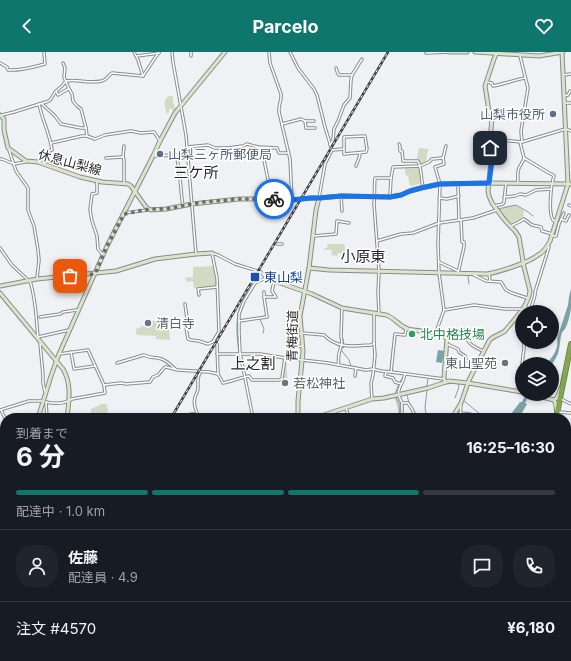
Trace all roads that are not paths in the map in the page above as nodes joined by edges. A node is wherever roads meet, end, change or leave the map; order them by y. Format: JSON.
{"nodes":[{"id":1,"x":44,"y":52,"type":"edge"},
{"id":2,"x":134,"y":52,"type":"edge"},
{"id":3,"x":172,"y":52,"type":"edge"},
{"id":4,"x":191,"y":52,"type":"edge"},
{"id":5,"x":225,"y":52,"type":"edge"},
{"id":6,"x":269,"y":52,"type":"edge"},
{"id":7,"x":290,"y":52,"type":"edge"},
{"id":8,"x":449,"y":52,"type":"edge"},
{"id":9,"x":467,"y":52,"type":"edge"},
{"id":10,"x":475,"y":52,"type":"edge"},
{"id":11,"x":482,"y":52,"type":"edge"},
{"id":12,"x":491,"y":52,"type":"edge"},
{"id":13,"x":497,"y":52,"type":"edge"},
{"id":14,"x":562,"y":52,"type":"edge"},
{"id":15,"x":159,"y":53,"type":"edge"},
{"id":16,"x":426,"y":53,"type":"dead end"},
{"id":17,"x":519,"y":55,"type":"junction"},
{"id":18,"x":136,"y":56,"type":"junction"},
{"id":19,"x":191,"y":56,"type":"dead end"},
{"id":20,"x":362,"y":60,"type":"dead end"},
{"id":21,"x":0,"y":62,"type":"edge"},
{"id":22,"x":63,"y":63,"type":"dead end"},
{"id":23,"x":336,"y":68,"type":"dead end"},
{"id":24,"x":571,"y":74,"type":"edge"},
{"id":25,"x":352,"y":75,"type":"junction"},
{"id":26,"x":563,"y":75,"type":"junction"},
{"id":27,"x":143,"y":76,"type":"junction"},
{"id":28,"x":525,"y":78,"type":"junction"},
{"id":29,"x":66,"y":81,"type":"junction"},
{"id":30,"x":486,"y":82,"type":"junction"},
{"id":31,"x":69,"y":89,"type":"junction"},
{"id":32,"x":56,"y":91,"type":"junction"},
{"id":33,"x":571,"y":91,"type":"edge"},
{"id":34,"x":564,"y":96,"type":"junction"},
{"id":35,"x":565,"y":103,"type":"junction"},
{"id":36,"x":571,"y":103,"type":"edge"},
{"id":37,"x":40,"y":104,"type":"junction"},
{"id":38,"x":181,"y":106,"type":"junction"},
{"id":39,"x":0,"y":115,"type":"edge"},
{"id":40,"x":306,"y":121,"type":"junction"},
{"id":41,"x":314,"y":121,"type":"dead end"},
{"id":42,"x":282,"y":124,"type":"junction"},
{"id":43,"x":86,"y":128,"type":"junction"},
{"id":44,"x":315,"y":128,"type":"dead end"},
{"id":45,"x":566,"y":129,"type":"junction"},
{"id":46,"x":571,"y":131,"type":"edge"},
{"id":47,"x":87,"y":136,"type":"junction"},
{"id":48,"x":490,"y":139,"type":"junction"},
{"id":49,"x":160,"y":141,"type":"junction"},
{"id":50,"x":521,"y":142,"type":"junction"},
{"id":51,"x":51,"y":143,"type":"junction"},
{"id":52,"x":399,"y":144,"type":"dead end"},
{"id":53,"x":330,"y":145,"type":"junction"},
{"id":54,"x":124,"y":146,"type":"dead end"},
{"id":55,"x":187,"y":146,"type":"junction"},
{"id":56,"x":446,"y":146,"type":"dead end"},
{"id":57,"x":258,"y":147,"type":"junction"},
{"id":58,"x":8,"y":148,"type":"junction"},
{"id":59,"x":332,"y":150,"type":"junction"},
{"id":60,"x":344,"y":150,"type":"junction"},
{"id":61,"x":288,"y":152,"type":"junction"},
{"id":62,"x":360,"y":153,"type":"junction"},
{"id":63,"x":176,"y":155,"type":"junction"},
{"id":64,"x":187,"y":155,"type":"junction"},
{"id":65,"x":153,"y":156,"type":"junction"},
{"id":66,"x":123,"y":157,"type":"junction"},
{"id":67,"x":106,"y":158,"type":"dead end"},
{"id":68,"x":443,"y":158,"type":"junction"},
{"id":69,"x":524,"y":158,"type":"junction"},
{"id":70,"x":0,"y":159,"type":"edge"},
{"id":71,"x":27,"y":161,"type":"junction"},
{"id":72,"x":14,"y":164,"type":"junction"},
{"id":73,"x":44,"y":164,"type":"junction"},
{"id":74,"x":356,"y":166,"type":"dead end"},
{"id":75,"x":420,"y":166,"type":"junction"},
{"id":76,"x":570,"y":173,"type":"edge"},
{"id":77,"x":391,"y":178,"type":"junction"},
{"id":78,"x":568,"y":178,"type":"junction"},
{"id":79,"x":97,"y":181,"type":"junction"},
{"id":80,"x":124,"y":183,"type":"junction"},
{"id":81,"x":460,"y":183,"type":"junction"},
{"id":82,"x":489,"y":183,"type":"junction"},
{"id":83,"x":506,"y":183,"type":"junction"},
{"id":84,"x":518,"y":183,"type":"junction"},
{"id":85,"x":440,"y":184,"type":"junction"},
{"id":86,"x":552,"y":184,"type":"junction"},
{"id":87,"x":569,"y":184,"type":"edge"},
{"id":88,"x":423,"y":188,"type":"junction"},
{"id":89,"x":552,"y":189,"type":"junction"},
{"id":90,"x":135,"y":192,"type":"junction"},
{"id":91,"x":341,"y":196,"type":"junction"},
{"id":92,"x":375,"y":196,"type":"junction"},
{"id":93,"x":459,"y":196,"type":"junction"},
{"id":94,"x":390,"y":197,"type":"junction"},
{"id":95,"x":504,"y":197,"type":"junction"},
{"id":96,"x":319,"y":198,"type":"junction"},
{"id":97,"x":439,"y":198,"type":"junction"},
{"id":98,"x":272,"y":199,"type":"junction"},
{"id":99,"x":292,"y":200,"type":"junction"},
{"id":100,"x":192,"y":204,"type":"junction"},
{"id":101,"x":183,"y":206,"type":"junction"},
{"id":102,"x":494,"y":206,"type":"junction"},
{"id":103,"x":149,"y":209,"type":"junction"},
{"id":104,"x":498,"y":210,"type":"junction"},
{"id":105,"x":342,"y":211,"type":"dead end"},
{"id":106,"x":564,"y":213,"type":"dead end"},
{"id":107,"x":124,"y":214,"type":"junction"},
{"id":108,"x":569,"y":216,"type":"dead end"},
{"id":109,"x":561,"y":219,"type":"junction"},
{"id":110,"x":460,"y":220,"type":"junction"},
{"id":111,"x":556,"y":221,"type":"junction"},
{"id":112,"x":349,"y":223,"type":"dead end"},
{"id":113,"x":439,"y":223,"type":"junction"},
{"id":114,"x":510,"y":226,"type":"junction"},
{"id":115,"x":552,"y":235,"type":"junction"},
{"id":116,"x":314,"y":236,"type":"junction"},
{"id":117,"x":377,"y":241,"type":"junction"},
{"id":118,"x":277,"y":244,"type":"dead end"},
{"id":119,"x":282,"y":244,"type":"dead end"},
{"id":120,"x":548,"y":246,"type":"junction"},
{"id":121,"x":0,"y":248,"type":"edge"},
{"id":122,"x":212,"y":253,"type":"junction"},
{"id":123,"x":196,"y":254,"type":"junction"},
{"id":124,"x":103,"y":255,"type":"junction"},
{"id":125,"x":439,"y":262,"type":"junction"},
{"id":126,"x":523,"y":262,"type":"junction"},
{"id":127,"x":309,"y":268,"type":"junction"},
{"id":128,"x":379,"y":271,"type":"junction"},
{"id":129,"x":458,"y":272,"type":"junction"},
{"id":130,"x":439,"y":273,"type":"junction"},
{"id":131,"x":489,"y":273,"type":"junction"},
{"id":132,"x":95,"y":274,"type":"junction"},
{"id":133,"x":473,"y":274,"type":"junction"},
{"id":134,"x":266,"y":278,"type":"junction"},
{"id":135,"x":37,"y":279,"type":"junction"},
{"id":136,"x":29,"y":280,"type":"junction"},
{"id":137,"x":274,"y":281,"type":"junction"},
{"id":138,"x":490,"y":281,"type":"junction"},
{"id":139,"x":0,"y":286,"type":"edge"},
{"id":140,"x":217,"y":287,"type":"junction"},
{"id":141,"x":305,"y":291,"type":"junction"},
{"id":142,"x":264,"y":292,"type":"dead end"},
{"id":143,"x":0,"y":293,"type":"edge"},
{"id":144,"x":199,"y":295,"type":"dead end"},
{"id":145,"x":264,"y":297,"type":"junction"},
{"id":146,"x":528,"y":298,"type":"junction"},
{"id":147,"x":185,"y":304,"type":"dead end"},
{"id":148,"x":532,"y":304,"type":"edge"},
{"id":149,"x":526,"y":305,"type":"edge"},
{"id":150,"x":342,"y":308,"type":"junction"},
{"id":151,"x":515,"y":308,"type":"edge"},
{"id":152,"x":79,"y":310,"type":"junction"},
{"id":153,"x":444,"y":310,"type":"junction"},
{"id":154,"x":374,"y":313,"type":"junction"},
{"id":155,"x":379,"y":314,"type":"junction"},
{"id":156,"x":40,"y":317,"type":"dead end"},
{"id":157,"x":515,"y":318,"type":"edge"},
{"id":158,"x":239,"y":321,"type":"junction"},
{"id":159,"x":71,"y":329,"type":"junction"},
{"id":160,"x":406,"y":329,"type":"junction"},
{"id":161,"x":435,"y":332,"type":"junction"},
{"id":162,"x":302,"y":333,"type":"junction"},
{"id":163,"x":447,"y":337,"type":"junction"},
{"id":164,"x":38,"y":338,"type":"junction"},
{"id":165,"x":214,"y":340,"type":"junction"},
{"id":166,"x":374,"y":343,"type":"junction"},
{"id":167,"x":447,"y":344,"type":"junction"},
{"id":168,"x":571,"y":344,"type":"edge"},
{"id":169,"x":288,"y":346,"type":"dead end"},
{"id":170,"x":303,"y":346,"type":"junction"},
{"id":171,"x":343,"y":346,"type":"junction"},
{"id":172,"x":484,"y":351,"type":"junction"},
{"id":173,"x":71,"y":352,"type":"junction"},
{"id":174,"x":240,"y":353,"type":"junction"},
{"id":175,"x":59,"y":354,"type":"junction"},
{"id":176,"x":217,"y":354,"type":"junction"},
{"id":177,"x":285,"y":358,"type":"junction"},
{"id":178,"x":302,"y":360,"type":"junction"},
{"id":179,"x":56,"y":362,"type":"junction"},
{"id":180,"x":117,"y":363,"type":"dead end"},
{"id":181,"x":338,"y":365,"type":"junction"},
{"id":182,"x":95,"y":366,"type":"junction"},
{"id":183,"x":476,"y":367,"type":"junction"},
{"id":184,"x":356,"y":368,"type":"junction"},
{"id":185,"x":175,"y":369,"type":"junction"},
{"id":186,"x":373,"y":369,"type":"junction"},
{"id":187,"x":386,"y":371,"type":"junction"},
{"id":188,"x":201,"y":372,"type":"junction"},
{"id":189,"x":391,"y":372,"type":"junction"},
{"id":190,"x":218,"y":374,"type":"junction"},
{"id":191,"x":405,"y":374,"type":"junction"},
{"id":192,"x":355,"y":376,"type":"dead end"},
{"id":193,"x":244,"y":377,"type":"junction"},
{"id":194,"x":445,"y":380,"type":"junction"},
{"id":195,"x":468,"y":383,"type":"junction"},
{"id":196,"x":401,"y":384,"type":"junction"},
{"id":197,"x":104,"y":385,"type":"junction"},
{"id":198,"x":562,"y":386,"type":"junction"},
{"id":199,"x":515,"y":391,"type":"edge"},
{"id":200,"x":559,"y":393,"type":"edge"},
{"id":201,"x":45,"y":394,"type":"junction"},
{"id":202,"x":398,"y":395,"type":"junction"},
{"id":203,"x":560,"y":398,"type":"junction"},
{"id":204,"x":372,"y":399,"type":"junction"},
{"id":205,"x":44,"y":401,"type":"junction"},
{"id":206,"x":69,"y":401,"type":"junction"},
{"id":207,"x":555,"y":401,"type":"edge"},
{"id":208,"x":402,"y":403,"type":"junction"},
{"id":209,"x":461,"y":403,"type":"junction"},
{"id":210,"x":571,"y":404,"type":"edge"},
{"id":211,"x":346,"y":408,"type":"junction"},
{"id":212,"x":1,"y":410,"type":"edge"},
{"id":213,"x":557,"y":412,"type":"junction"},
{"id":214,"x":40,"y":413,"type":"edge"},
{"id":215,"x":46,"y":413,"type":"edge"},
{"id":216,"x":68,"y":413,"type":"edge"},
{"id":217,"x":197,"y":413,"type":"edge"},
{"id":218,"x":252,"y":413,"type":"edge"},
{"id":219,"x":298,"y":413,"type":"edge"},
{"id":220,"x":333,"y":413,"type":"edge"},
{"id":221,"x":348,"y":413,"type":"edge"},
{"id":222,"x":402,"y":413,"type":"edge"},
{"id":223,"x":414,"y":413,"type":"edge"},
{"id":224,"x":455,"y":413,"type":"edge"},
{"id":225,"x":460,"y":413,"type":"edge"},
{"id":226,"x":571,"y":413,"type":"edge"}],
"edges":[{"from":1,"to":21,"type":"street"},
{"from":2,"to":18,"type":"street"},
{"from":3,"to":38,"type":"street"},
{"from":4,"to":19,"type":"street"},
{"from":5,"to":38,"type":"street"},
{"from":6,"to":42,"type":"street"},
{"from":7,"to":53,"type":"street"},
{"from":8,"to":9,"type":"street"},
{"from":8,"to":16,"type":"street"},
{"from":10,"to":11,"type":"street"},
{"from":11,"to":12,"type":"street"},
{"from":12,"to":13,"type":"street"},
{"from":13,"to":17,"type":"street"},
{"from":13,"to":30,"type":"street"},
{"from":14,"to":17,"type":"street"},
{"from":14,"to":26,"type":"street"},
{"from":15,"to":18,"type":"street"},
{"from":15,"to":27,"type":"street"},
{"from":17,"to":28,"type":"street"},
{"from":18,"to":27,"type":"street"},
{"from":20,"to":25,"type":"street"},
{"from":22,"to":29,"type":"street"},
{"from":23,"to":25,"type":"street"},
{"from":24,"to":26,"type":"street"},
{"from":25,"to":53,"type":"street"},
{"from":26,"to":34,"type":"street"},
{"from":27,"to":29,"type":"street"},
{"from":28,"to":30,"type":"street"},
{"from":28,"to":50,"type":"street"},
{"from":29,"to":31,"type":"street"},
{"from":29,"to":32,"type":"street"},
{"from":30,"to":48,"type":"street"},
{"from":31,"to":32,"type":"street"},
{"from":31,"to":43,"type":"street"},
{"from":32,"to":37,"type":"street"},
{"from":33,"to":34,"type":"street"},
{"from":34,"to":35,"type":"street"},
{"from":35,"to":36,"type":"street"},
{"from":35,"to":45,"type":"street"},
{"from":37,"to":39,"type":"street"},
{"from":37,"to":43,"type":"street"},
{"from":37,"to":51,"type":"street"},
{"from":38,"to":49,"type":"street"},
{"from":38,"to":55,"type":"street"},
{"from":39,"to":58,"type":"street"},
{"from":40,"to":41,"type":"street"},
{"from":40,"to":42,"type":"street"},
{"from":40,"to":44,"type":"street"},
{"from":42,"to":61,"type":"street"},
{"from":43,"to":47,"type":"street"},
{"from":45,"to":46,"type":"street"},
{"from":45,"to":50,"type":"street"},
{"from":45,"to":78,"type":"street"},
{"from":47,"to":49,"type":"street"},
{"from":47,"to":51,"type":"street"},
{"from":48,"to":50,"type":"street"},
{"from":48,"to":82,"type":"street"},
{"from":49,"to":65,"type":"street"},
{"from":50,"to":69,"type":"street"},
{"from":51,"to":73,"type":"street"},
{"from":52,"to":75,"type":"street"},
{"from":53,"to":59,"type":"street"},
{"from":54,"to":66,"type":"street"},
{"from":55,"to":57,"type":"street"},
{"from":55,"to":64,"type":"street"},
{"from":56,"to":68,"type":"street"},
{"from":57,"to":61,"type":"street"},
{"from":57,"to":98,"type":"street"},
{"from":58,"to":71,"type":"street","name":"休息山梨線"},
{"from":58,"to":72,"type":"street"},
{"from":59,"to":60,"type":"street"},
{"from":59,"to":96,"type":"street"},
{"from":60,"to":62,"type":"street"},
{"from":60,"to":62,"type":"street"},
{"from":61,"to":99,"type":"street"},
{"from":62,"to":74,"type":"street"},
{"from":63,"to":64,"type":"street"},
{"from":63,"to":65,"type":"street"},
{"from":63,"to":101,"type":"street"},
{"from":64,"to":100,"type":"street"},
{"from":65,"to":90,"type":"street"},
{"from":66,"to":67,"type":"street"},
{"from":66,"to":80,"type":"street"},
{"from":68,"to":75,"type":"street"},
{"from":68,"to":85,"type":"street"},
{"from":69,"to":84,"type":"street"},
{"from":69,"to":86,"type":"street"},
{"from":70,"to":72,"type":"street"},
{"from":71,"to":72,"type":"street"},
{"from":71,"to":73,"type":"street","name":"休息山梨線"},
{"from":72,"to":135,"type":"street"},
{"from":73,"to":79,"type":"street","name":"休息山梨線"},
{"from":75,"to":77,"type":"street"},
{"from":75,"to":88,"type":"street"},
{"from":76,"to":78,"type":"street"},
{"from":77,"to":92,"type":"street"},
{"from":77,"to":94,"type":"street"},
{"from":78,"to":87,"type":"street"},
{"from":79,"to":80,"type":"street","name":"休息山梨線"},
{"from":79,"to":124,"type":"street"},
{"from":80,"to":90,"type":"street"},
{"from":81,"to":82,"type":"street"},
{"from":81,"to":85,"type":"street"},
{"from":81,"to":93,"type":"street"},
{"from":82,"to":83,"type":"street"},
{"from":82,"to":102,"type":"street"},
{"from":83,"to":84,"type":"street"},
{"from":83,"to":95,"type":"street"},
{"from":84,"to":86,"type":"street"},
{"from":85,"to":88,"type":"street"},
{"from":85,"to":97,"type":"street"},
{"from":86,"to":87,"type":"street"},
{"from":86,"to":89,"type":"street"},
{"from":87,"to":111,"type":"street"},
{"from":88,"to":94,"type":"street"},
{"from":89,"to":95,"type":"street"},
{"from":89,"to":111,"type":"street"},
{"from":90,"to":103,"type":"street"},
{"from":90,"to":107,"type":"street"},
{"from":91,"to":92,"type":"street"},
{"from":91,"to":96,"type":"street"},
{"from":91,"to":105,"type":"street"},
{"from":92,"to":94,"type":"street"},
{"from":92,"to":117,"type":"street"},
{"from":93,"to":97,"type":"street"},
{"from":93,"to":110,"type":"street"},
{"from":95,"to":102,"type":"street"},
{"from":96,"to":99,"type":"street"},
{"from":96,"to":116,"type":"street","name":"青梅街道"},
{"from":97,"to":113,"type":"street"},
{"from":98,"to":99,"type":"street"},
{"from":98,"to":100,"type":"street"},
{"from":100,"to":101,"type":"street"},
{"from":100,"to":123,"type":"street"},
{"from":101,"to":103,"type":"street"},
{"from":102,"to":104,"type":"street"},
{"from":103,"to":107,"type":"street"},
{"from":104,"to":110,"type":"street"},
{"from":104,"to":114,"type":"street"},
{"from":106,"to":109,"type":"street"},
{"from":107,"to":124,"type":"street"},
{"from":108,"to":109,"type":"street"},
{"from":109,"to":115,"type":"street"},
{"from":110,"to":113,"type":"street"},
{"from":110,"to":129,"type":"street"},
{"from":111,"to":115,"type":"street"},
{"from":112,"to":116,"type":"street"},
{"from":113,"to":117,"type":"street"},
{"from":113,"to":125,"type":"street"},
{"from":114,"to":115,"type":"street"},
{"from":114,"to":126,"type":"street"},
{"from":115,"to":120,"type":"street"},
{"from":116,"to":127,"type":"street","name":"青梅街道"},
{"from":117,"to":128,"type":"street"},
{"from":118,"to":119,"type":"street"},
{"from":120,"to":126,"type":"street"},
{"from":120,"to":148,"type":"street"},
{"from":121,"to":136,"type":"street"},
{"from":122,"to":123,"type":"street"},
{"from":122,"to":134,"type":"street"},
{"from":122,"to":140,"type":"street"},
{"from":123,"to":132,"type":"street"},
{"from":124,"to":132,"type":"street"},
{"from":125,"to":129,"type":"street"},
{"from":125,"to":130,"type":"street"},
{"from":126,"to":131,"type":"street"},
{"from":126,"to":146,"type":"street"},
{"from":127,"to":128,"type":"street"},
{"from":127,"to":141,"type":"street","name":"青梅街道"},
{"from":128,"to":130,"type":"street"},
{"from":128,"to":155,"type":"street"},
{"from":129,"to":130,"type":"street"},
{"from":129,"to":133,"type":"street"},
{"from":130,"to":153,"type":"street"},
{"from":131,"to":133,"type":"street"},
{"from":131,"to":138,"type":"street"},
{"from":132,"to":135,"type":"street"},
{"from":132,"to":152,"type":"street"},
{"from":133,"to":138,"type":"street"},
{"from":134,"to":137,"type":"street"},
{"from":134,"to":158,"type":"street"},
{"from":135,"to":136,"type":"street"},
{"from":136,"to":139,"type":"street"},
{"from":136,"to":164,"type":"street"},
{"from":137,"to":141,"type":"street"},
{"from":137,"to":145,"type":"street"},
{"from":138,"to":146,"type":"street"},
{"from":140,"to":144,"type":"street"},
{"from":140,"to":165,"type":"street"},
{"from":141,"to":150,"type":"street"},
{"from":141,"to":162,"type":"street","name":"青梅街道"},
{"from":142,"to":145,"type":"street"},
{"from":143,"to":164,"type":"street"},
{"from":145,"to":158,"type":"street"},
{"from":146,"to":149,"type":"street"},
{"from":147,"to":165,"type":"street"},
{"from":150,"to":154,"type":"street"},
{"from":150,"to":171,"type":"street"},
{"from":151,"to":153,"type":"street"},
{"from":152,"to":156,"type":"street"},
{"from":152,"to":159,"type":"street"},
{"from":153,"to":161,"type":"street"},
{"from":154,"to":155,"type":"street"},
{"from":154,"to":166,"type":"street"},
{"from":155,"to":160,"type":"street"},
{"from":157,"to":172,"type":"street"},
{"from":158,"to":174,"type":"street"},
{"from":159,"to":164,"type":"street"},
{"from":159,"to":175,"type":"street"},
{"from":160,"to":161,"type":"street"},
{"from":160,"to":189,"type":"street"},
{"from":161,"to":163,"type":"street"},
{"from":162,"to":170,"type":"street","name":"青梅街道"},
{"from":162,"to":171,"type":"street"},
{"from":163,"to":167,"type":"street"},
{"from":163,"to":172,"type":"street"},
{"from":164,"to":179,"type":"street"},
{"from":164,"to":201,"type":"street"},
{"from":165,"to":176,"type":"street"},
{"from":166,"to":171,"type":"street"},
{"from":166,"to":186,"type":"street"},
{"from":167,"to":183,"type":"street"},
{"from":167,"to":194,"type":"street"},
{"from":168,"to":198,"type":"highway"},
{"from":169,"to":170,"type":"street"},
{"from":170,"to":178,"type":"street","name":"青梅街道"},
{"from":171,"to":181,"type":"street"},
{"from":172,"to":183,"type":"street"},
{"from":173,"to":175,"type":"street"},
{"from":173,"to":182,"type":"street"},
{"from":173,"to":182,"type":"street"},
{"from":174,"to":176,"type":"street"},
{"from":174,"to":177,"type":"street"},
{"from":174,"to":193,"type":"street"},
{"from":175,"to":179,"type":"street"},
{"from":176,"to":190,"type":"street"},
{"from":177,"to":178,"type":"street"},
{"from":177,"to":193,"type":"street"},
{"from":178,"to":181,"type":"street"},
{"from":178,"to":219,"type":"street","name":"青梅街道"},
{"from":179,"to":201,"type":"street"},
{"from":179,"to":206,"type":"street"},
{"from":180,"to":185,"type":"street"},
{"from":181,"to":184,"type":"street"},
{"from":182,"to":197,"type":"street"},
{"from":183,"to":195,"type":"street"},
{"from":184,"to":186,"type":"street"},
{"from":184,"to":192,"type":"street"},
{"from":185,"to":188,"type":"street"},
{"from":185,"to":197,"type":"street"},
{"from":186,"to":187,"type":"street"},
{"from":186,"to":204,"type":"street"},
{"from":187,"to":189,"type":"street"},
{"from":187,"to":196,"type":"street"},
{"from":188,"to":190,"type":"street"},
{"from":188,"to":217,"type":"street"},
{"from":189,"to":191,"type":"street"},
{"from":190,"to":193,"type":"street"},
{"from":191,"to":194,"type":"street"},
{"from":191,"to":196,"type":"street"},
{"from":193,"to":218,"type":"street"},
{"from":194,"to":195,"type":"street"},
{"from":194,"to":202,"type":"street"},
{"from":195,"to":199,"type":"street"},
{"from":195,"to":209,"type":"street"},
{"from":196,"to":202,"type":"street"},
{"from":197,"to":206,"type":"street"},
{"from":198,"to":200,"type":"street"},
{"from":198,"to":203,"type":"highway"},
{"from":201,"to":205,"type":"street"},
{"from":202,"to":204,"type":"street"},
{"from":202,"to":208,"type":"street"},
{"from":203,"to":210,"type":"street"},
{"from":203,"to":213,"type":"highway"},
{"from":204,"to":211,"type":"street"},
{"from":205,"to":206,"type":"street"},
{"from":205,"to":212,"type":"street"},
{"from":205,"to":214,"type":"street"},
{"from":205,"to":215,"type":"street"},
{"from":206,"to":216,"type":"street"},
{"from":207,"to":213,"type":"street"},
{"from":208,"to":222,"type":"street"},
{"from":208,"to":223,"type":"street"},
{"from":209,"to":224,"type":"street"},
{"from":209,"to":225,"type":"street"},
{"from":211,"to":220,"type":"street"},
{"from":211,"to":221,"type":"street"},
{"from":213,"to":226,"type":"street"}]}
